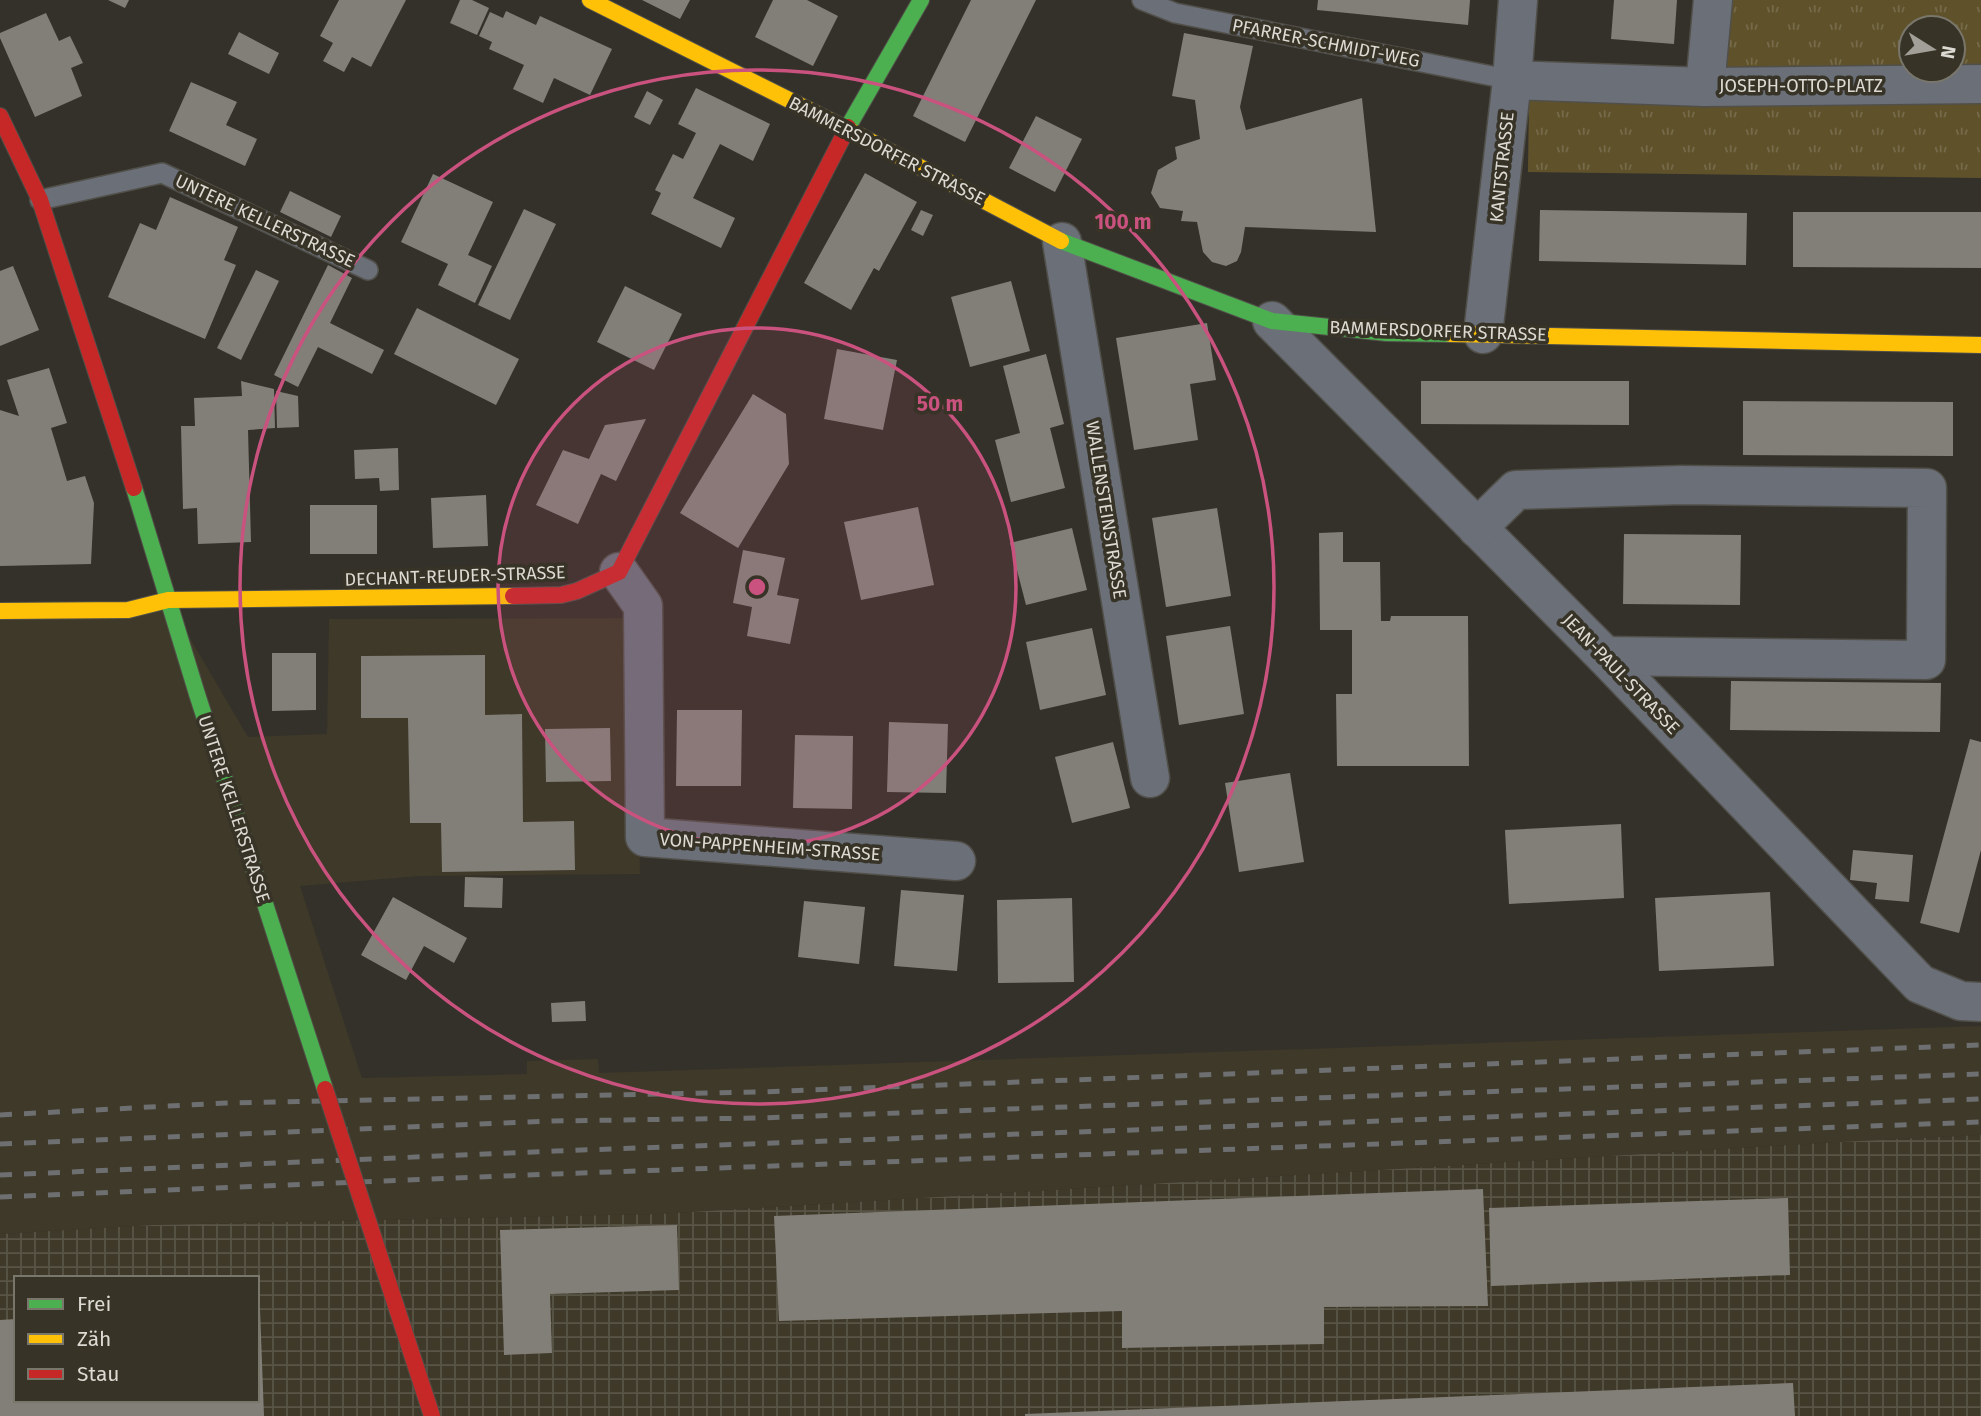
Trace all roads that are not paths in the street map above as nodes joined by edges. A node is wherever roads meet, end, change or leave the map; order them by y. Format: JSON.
{"nodes":[{"id":1,"x":590,"y":0,"type":"edge"},
{"id":2,"x":921,"y":0,"type":"edge"},
{"id":3,"x":1142,"y":0,"type":"edge"},
{"id":4,"x":1518,"y":0,"type":"edge"},
{"id":5,"x":1713,"y":0,"type":"edge"},
{"id":6,"x":1511,"y":80,"type":"junction"},
{"id":7,"x":1981,"y":84,"type":"edge"},
{"id":8,"x":1705,"y":87,"type":"junction"},
{"id":9,"x":0,"y":116,"type":"edge"},
{"id":10,"x":847,"y":129,"type":"junction"},
{"id":11,"x":40,"y":200,"type":"junction"},
{"id":12,"x":1062,"y":242,"type":"junction"},
{"id":13,"x":368,"y":270,"type":"dead end"},
{"id":14,"x":1272,"y":321,"type":"junction"},
{"id":15,"x":1483,"y":334,"type":"junction"},
{"id":16,"x":1981,"y":345,"type":"edge"},
{"id":17,"x":1477,"y":528,"type":"junction"},
{"id":18,"x":619,"y":572,"type":"junction"},
{"id":19,"x":168,"y":600,"type":"junction"},
{"id":20,"x":0,"y":611,"type":"edge"},
{"id":21,"x":1605,"y":656,"type":"junction"},
{"id":22,"x":1150,"y":778,"type":"dead end"},
{"id":23,"x":957,"y":861,"type":"dead end"},
{"id":24,"x":1981,"y":1002,"type":"edge"},
{"id":25,"x":432,"y":1416,"type":"edge"}],
"edges":[{"from":1,"to":10,"type":"street","name":"BAMMERSDORFER STRASSE"},
{"from":2,"to":10,"type":"street"},
{"from":3,"to":6,"type":"lane","name":"PFARRER-SCHMIDT-WEG"},
{"from":4,"to":6,"type":"street","name":"KANTSTRASSE"},
{"from":5,"to":8,"type":"street","name":"JOSEPH-OTTO-PLATZ"},
{"from":6,"to":8,"type":"street","name":"JOSEPH-OTTO-PLATZ"},
{"from":6,"to":15,"type":"street","name":"KANTSTRASSE"},
{"from":7,"to":8,"type":"street","name":"JOSEPH-OTTO-PLATZ"},
{"from":9,"to":11,"type":"street","name":"UNTERE KELLERSTRASSE"},
{"from":10,"to":12,"type":"street","name":"BAMMERSDORFER STRASSE"},
{"from":10,"to":18,"type":"street"},
{"from":11,"to":13,"type":"lane","name":"UNTERE KELLERSTRASSE"},
{"from":11,"to":19,"type":"street","name":"UNTERE KELLERSTRASSE"},
{"from":12,"to":14,"type":"street","name":"BAMMERSDORFER STRASSE"},
{"from":12,"to":22,"type":"street","name":"WALLENSTEINSTRASSE"},
{"from":14,"to":15,"type":"street","name":"BAMMERSDORFER STRASSE"},
{"from":14,"to":17,"type":"street","name":"JEAN-PAUL-STRASSE"},
{"from":15,"to":16,"type":"street","name":"BAMMERSDORFER STRASSE"},
{"from":17,"to":21,"type":"street","name":"JEAN-PAUL-STRASSE"},
{"from":17,"to":21,"type":"street"},
{"from":18,"to":19,"type":"street","name":"DECHANT-REUDER-STRASSE"},
{"from":18,"to":23,"type":"street","name":"VON-PAPPENHEIM-STRASSE"},
{"from":19,"to":20,"type":"street","name":"DECHANT-REUDER-STRASSE"},
{"from":19,"to":25,"type":"street","name":"UNTERE KELLERSTRASSE","bridge":true},
{"from":21,"to":24,"type":"street","name":"JEAN-PAUL-STRASSE"}]}
